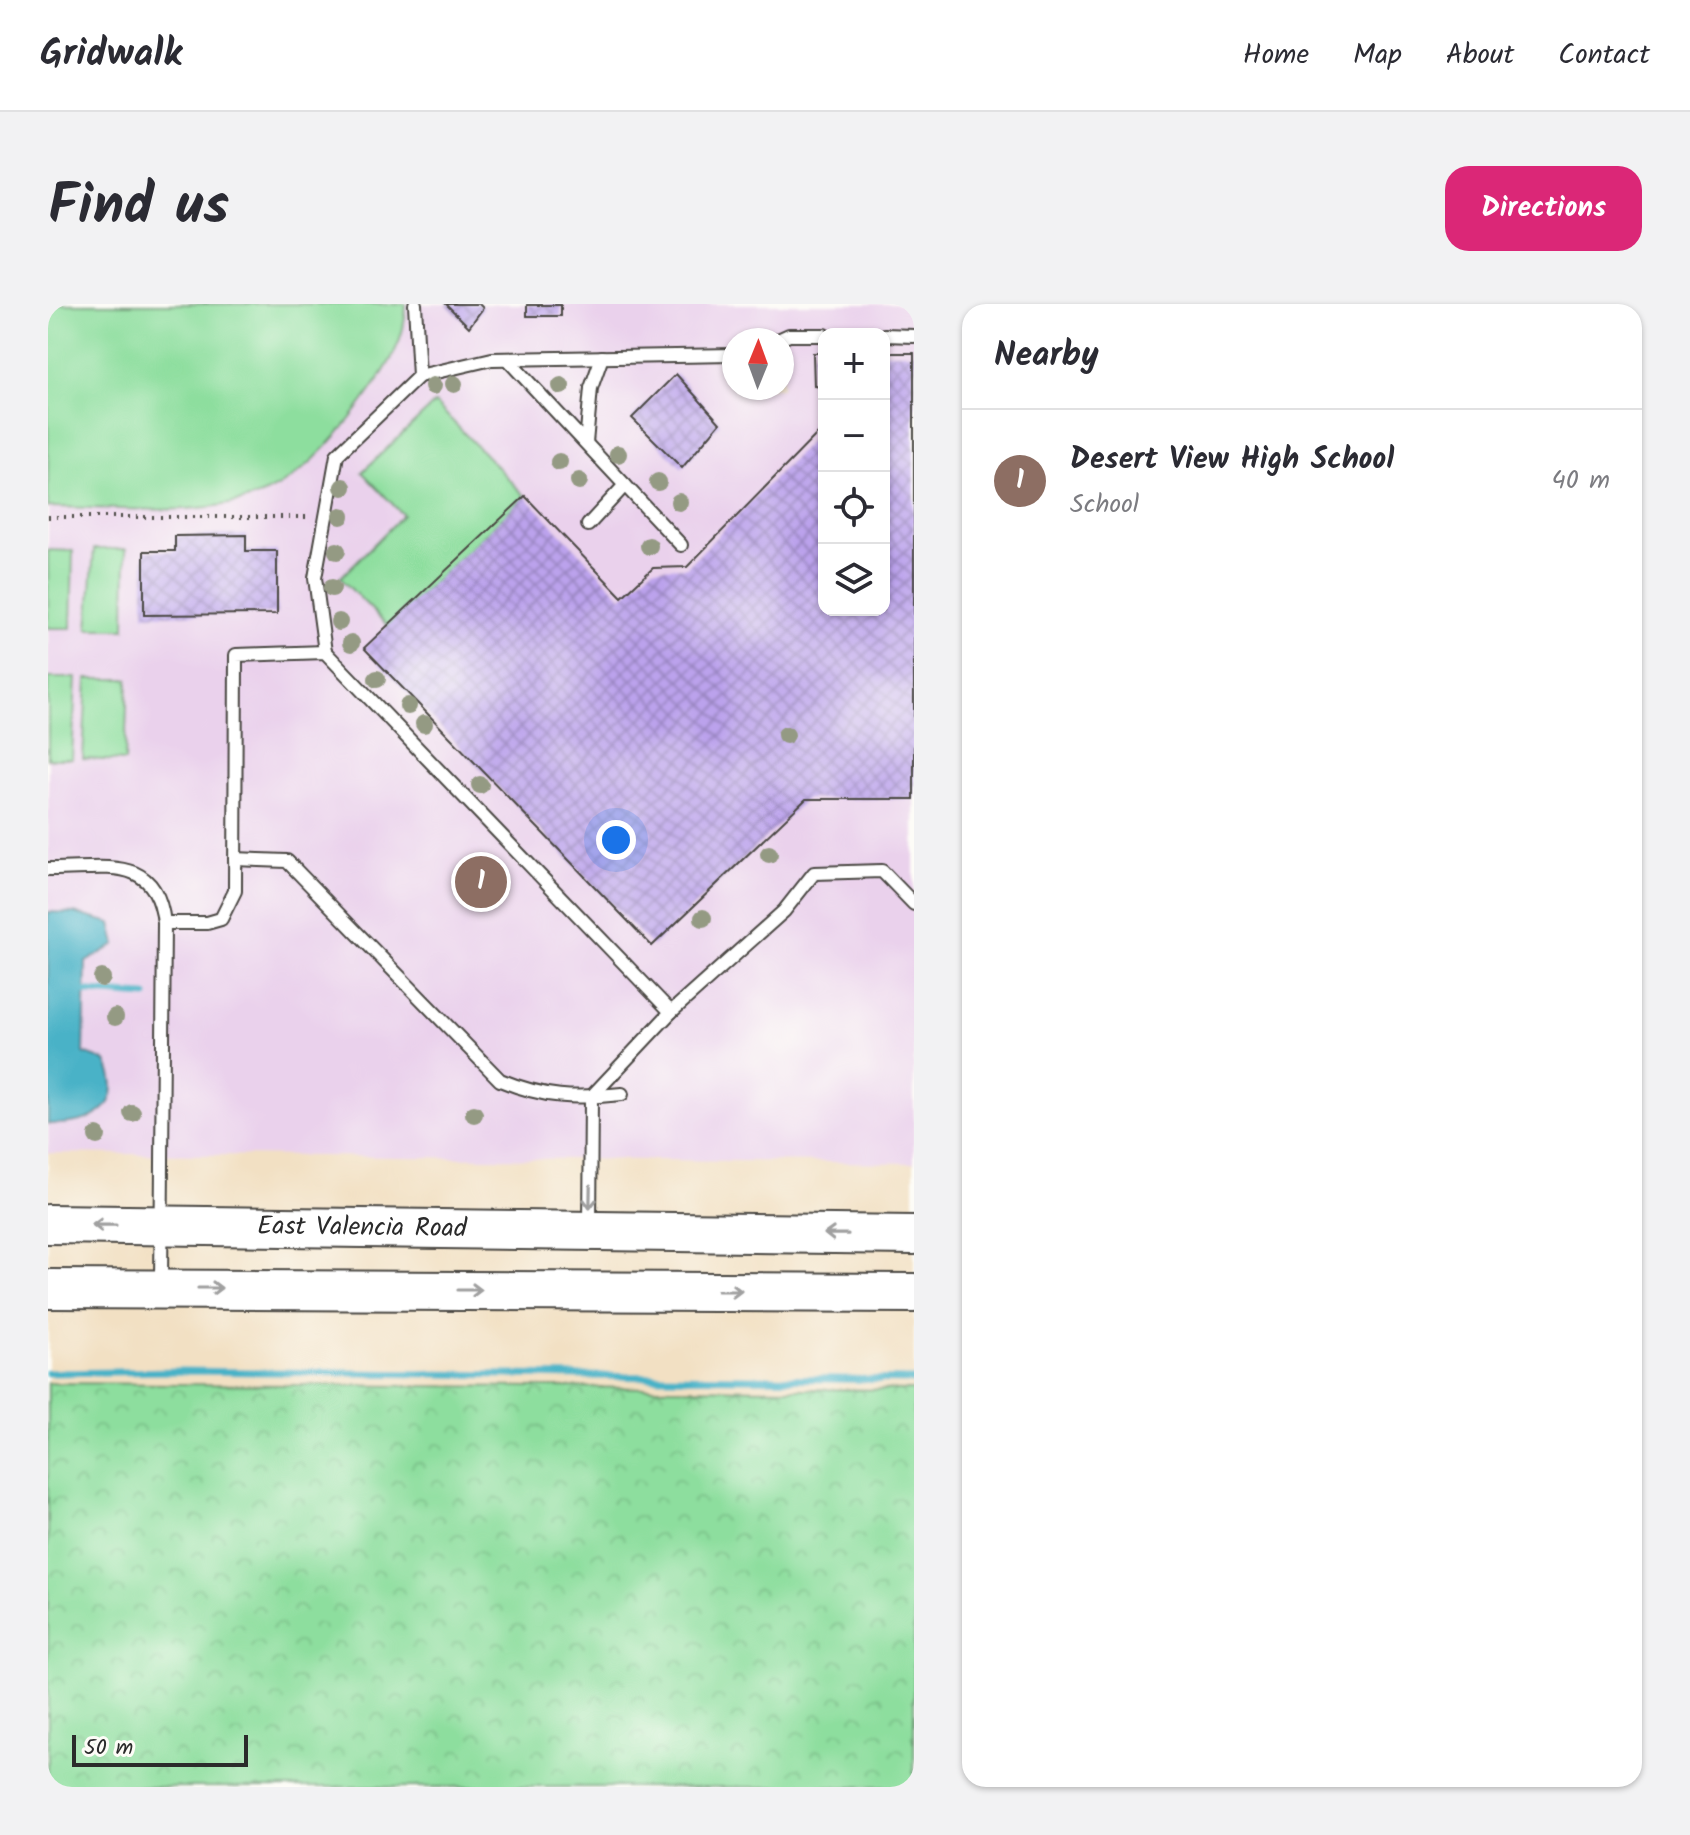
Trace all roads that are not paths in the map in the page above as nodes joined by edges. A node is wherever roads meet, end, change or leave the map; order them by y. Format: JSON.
{"nodes":[{"id":1,"x":415,"y":304,"type":"edge"},
{"id":2,"x":794,"y":335,"type":"edge"},
{"id":3,"x":818,"y":335,"type":"edge"},
{"id":4,"x":890,"y":335,"type":"edge"},
{"id":5,"x":914,"y":336,"type":"edge"},
{"id":6,"x":722,"y":355,"type":"edge"},
{"id":7,"x":602,"y":357,"type":"junction"},
{"id":8,"x":507,"y":359,"type":"junction"},
{"id":9,"x":419,"y":376,"type":"junction"},
{"id":10,"x":586,"y":443,"type":"junction"},
{"id":11,"x":625,"y":485,"type":"junction"},
{"id":12,"x":588,"y":525,"type":"dead end"},
{"id":13,"x":681,"y":545,"type":"dead end"},
{"id":14,"x":325,"y":652,"type":"junction"},
{"id":15,"x":235,"y":859,"type":"junction"},
{"id":16,"x":48,"y":869,"type":"edge"},
{"id":17,"x":914,"y":904,"type":"edge"},
{"id":18,"x":164,"y":923,"type":"junction"},
{"id":19,"x":671,"y":1012,"type":"junction"},
{"id":20,"x":622,"y":1094,"type":"dead end"},
{"id":21,"x":591,"y":1097,"type":"junction"},
{"id":22,"x":48,"y":1224,"type":"edge"},
{"id":23,"x":161,"y":1226,"type":"junction"},
{"id":24,"x":590,"y":1232,"type":"junction"},
{"id":25,"x":914,"y":1235,"type":"edge"},
{"id":26,"x":161,"y":1288,"type":"junction"},
{"id":27,"x":48,"y":1289,"type":"edge"},
{"id":28,"x":909,"y":1291,"type":"edge"}],
"edges":[{"from":1,"to":9,"type":"lane"},
{"from":2,"to":3,"type":"lane"},
{"from":4,"to":5,"type":"lane"},
{"from":6,"to":7,"type":"lane"},
{"from":7,"to":8,"type":"lane"},
{"from":7,"to":10,"type":"lane"},
{"from":8,"to":9,"type":"lane"},
{"from":8,"to":10,"type":"lane"},
{"from":9,"to":14,"type":"lane"},
{"from":10,"to":11,"type":"lane"},
{"from":11,"to":12,"type":"lane"},
{"from":11,"to":13,"type":"lane"},
{"from":14,"to":15,"type":"lane"},
{"from":14,"to":19,"type":"lane"},
{"from":15,"to":18,"type":"lane"},
{"from":15,"to":21,"type":"lane"},
{"from":16,"to":18,"type":"lane"},
{"from":17,"to":19,"type":"lane"},
{"from":18,"to":23,"type":"lane"},
{"from":19,"to":21,"type":"lane"},
{"from":20,"to":21,"type":"lane"},
{"from":21,"to":24,"type":"lane","one_way":true},
{"from":23,"to":22,"type":"main road","name":"East Valencia Road","one_way":true},
{"from":23,"to":24,"type":"main road","name":"East Valencia Road"},
{"from":23,"to":26,"type":"lane"},
{"from":25,"to":24,"type":"main road","name":"East Valencia Road","one_way":true},
{"from":26,"to":27,"type":"main road"},
{"from":26,"to":28,"type":"main road","one_way":true}]}
